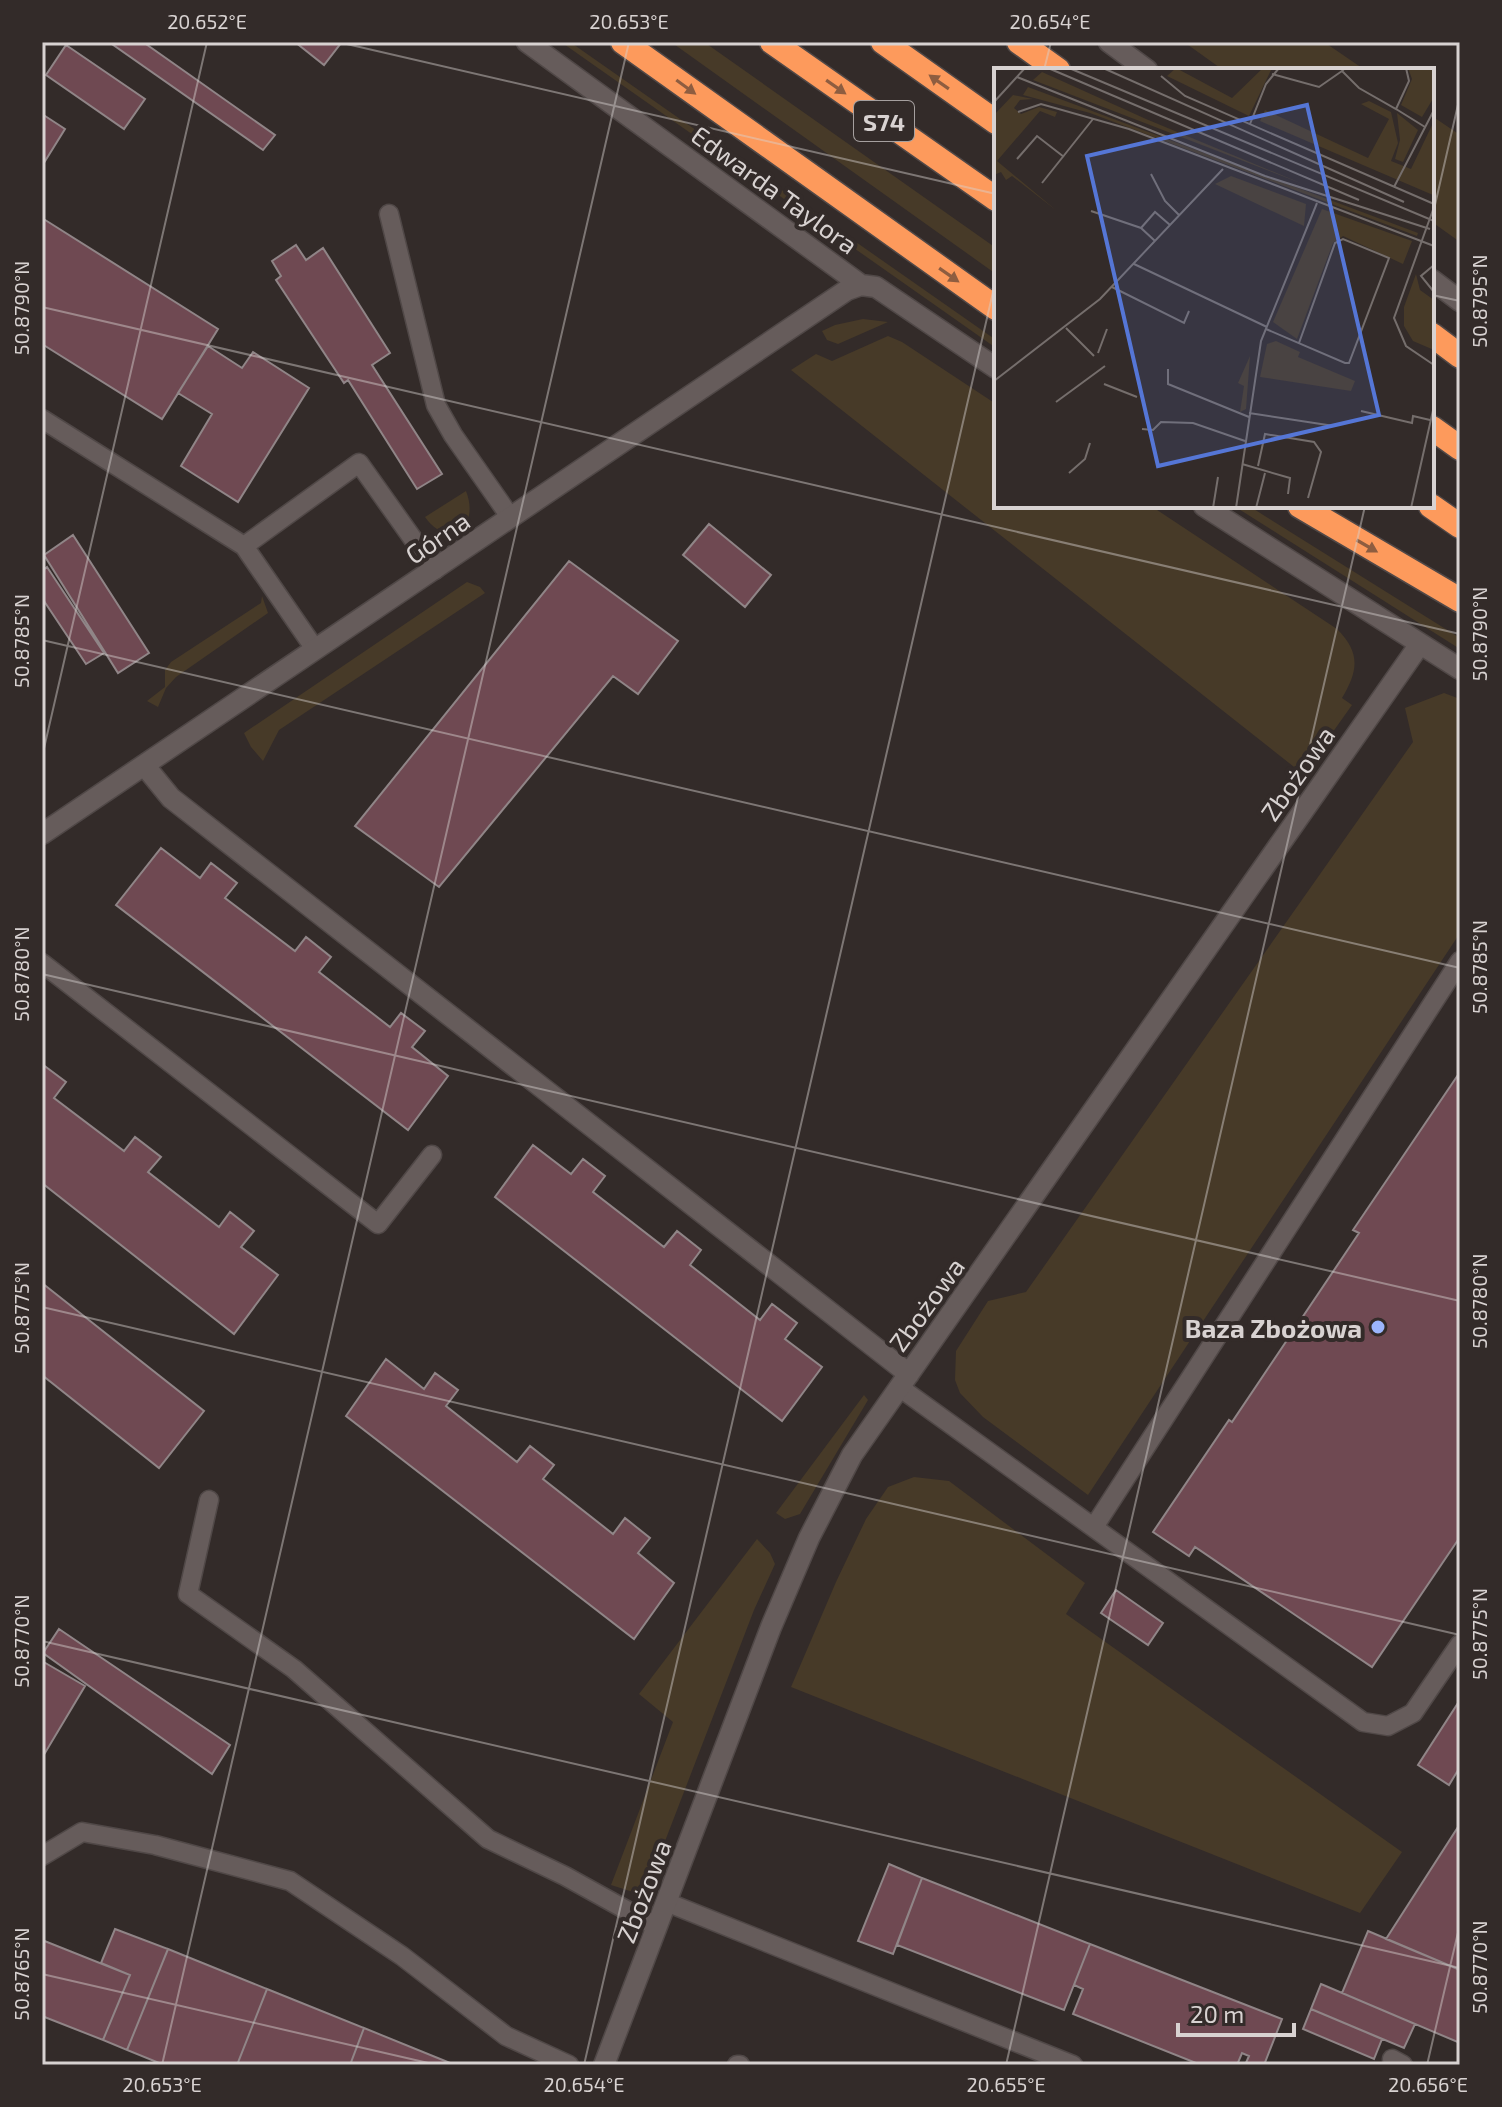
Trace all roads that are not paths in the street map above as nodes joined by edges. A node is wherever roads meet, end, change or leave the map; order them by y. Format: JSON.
{"nodes":[{"id":1,"x":527,"y":42,"type":"edge"},
{"id":2,"x":623,"y":42,"type":"edge"},
{"id":3,"x":772,"y":42,"type":"edge"},
{"id":4,"x":883,"y":42,"type":"edge"},
{"id":5,"x":1019,"y":42,"type":"edge"},
{"id":6,"x":1109,"y":42,"type":"edge"},
{"id":7,"x":1055,"y":68,"type":"edge"},
{"id":8,"x":1144,"y":68,"type":"edge"},
{"id":9,"x":994,"y":121,"type":"edge"},
{"id":10,"x":994,"y":198,"type":"edge"},
{"id":11,"x":389,"y":214,"type":"dead end"},
{"id":12,"x":1434,"y":282,"type":"edge"},
{"id":13,"x":861,"y":285,"type":"junction"},
{"id":14,"x":1460,"y":301,"type":"edge"},
{"id":15,"x":994,"y":307,"type":"edge"},
{"id":16,"x":1434,"y":336,"type":"edge"},
{"id":17,"x":1460,"y":356,"type":"edge"},
{"id":18,"x":994,"y":367,"type":"edge"},
{"id":19,"x":42,"y":419,"type":"edge"},
{"id":20,"x":1434,"y":429,"type":"edge"},
{"id":21,"x":1460,"y":448,"type":"edge"},
{"id":22,"x":1207,"y":508,"type":"edge"},
{"id":23,"x":1303,"y":508,"type":"edge"},
{"id":24,"x":1434,"y":508,"type":"edge"},
{"id":25,"x":511,"y":518,"type":"junction"},
{"id":26,"x":1460,"y":526,"type":"edge"},
{"id":27,"x":244,"y":546,"type":"junction"},
{"id":28,"x":435,"y":570,"type":"junction"},
{"id":29,"x":1460,"y":600,"type":"edge"},
{"id":30,"x":1420,"y":644,"type":"junction"},
{"id":31,"x":315,"y":649,"type":"junction"},
{"id":32,"x":1460,"y":669,"type":"edge"},
{"id":33,"x":144,"y":765,"type":"junction"},
{"id":34,"x":42,"y":834,"type":"edge"},
{"id":35,"x":1460,"y":961,"type":"edge"},
{"id":36,"x":42,"y":963,"type":"edge"},
{"id":37,"x":432,"y":1155,"type":"dead end"},
{"id":38,"x":904,"y":1380,"type":"junction"},
{"id":39,"x":209,"y":1500,"type":"dead end"},
{"id":40,"x":1094,"y":1527,"type":"junction"},
{"id":41,"x":1460,"y":1644,"type":"edge"},
{"id":42,"x":42,"y":1856,"type":"edge"},
{"id":43,"x":666,"y":1902,"type":"junction"},
{"id":44,"x":657,"y":1927,"type":"junction"},
{"id":45,"x":569,"y":2065,"type":"edge"},
{"id":46,"x":604,"y":2065,"type":"edge"},
{"id":47,"x":1073,"y":2065,"type":"edge"}],
"edges":[{"from":1,"to":13,"type":"street","name":"Edwarda Taylora"},
{"from":2,"to":15,"type":"highway","one_way":true},
{"from":3,"to":10,"type":"highway","number":"S74","one_way":true},
{"from":9,"to":4,"type":"highway","number":"S74","one_way":true},
{"from":5,"to":7,"type":"highway"},
{"from":6,"to":8,"type":"street"},
{"from":11,"to":25,"type":"lane"},
{"from":12,"to":14,"type":"street"},
{"from":13,"to":18,"type":"street","name":"Edwarda Taylora"},
{"from":13,"to":25,"type":"street","name":"Górna"},
{"from":16,"to":17,"type":"highway"},
{"from":19,"to":27,"type":"lane"},
{"from":20,"to":21,"type":"highway"},
{"from":22,"to":30,"type":"street"},
{"from":23,"to":29,"type":"highway","one_way":true},
{"from":24,"to":26,"type":"highway"},
{"from":25,"to":28,"type":"street","name":"Górna"},
{"from":27,"to":28,"type":"lane"},
{"from":27,"to":31,"type":"lane"},
{"from":28,"to":31,"type":"street","name":"Górna"},
{"from":30,"to":32,"type":"street"},
{"from":30,"to":38,"type":"street","name":"Zbożowa"},
{"from":31,"to":33,"type":"street","name":"Górna"},
{"from":33,"to":34,"type":"street","name":"Górna"},
{"from":33,"to":38,"type":"street"},
{"from":35,"to":40,"type":"lane"},
{"from":36,"to":37,"type":"lane"},
{"from":38,"to":40,"type":"lane"},
{"from":38,"to":43,"type":"street","name":"Zbożowa"},
{"from":39,"to":44,"type":"lane"},
{"from":40,"to":41,"type":"lane"},
{"from":42,"to":45,"type":"lane"},
{"from":43,"to":44,"type":"street","name":"Zbożowa"},
{"from":43,"to":47,"type":"lane"},
{"from":44,"to":46,"type":"street","name":"Zbożowa"}]}
